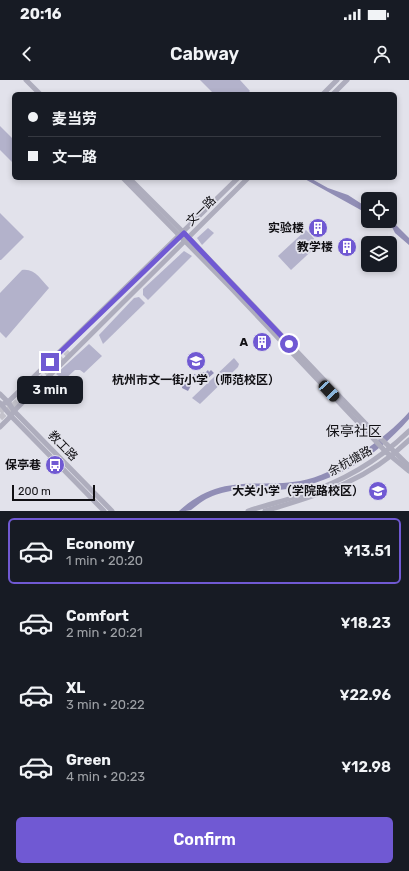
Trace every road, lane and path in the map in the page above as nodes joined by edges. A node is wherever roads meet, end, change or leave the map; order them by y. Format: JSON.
{"nodes":[{"id":1,"x":26,"y":80,"type":"edge"},
{"id":2,"x":31,"y":80,"type":"edge"},
{"id":3,"x":337,"y":80,"type":"edge"},
{"id":4,"x":347,"y":80,"type":"edge"},
{"id":5,"x":38,"y":92,"type":"edge"},
{"id":6,"x":43,"y":92,"type":"edge"},
{"id":7,"x":325,"y":92,"type":"edge"},
{"id":8,"x":335,"y":92,"type":"edge"},
{"id":9,"x":125,"y":180,"type":"edge"},
{"id":10,"x":131,"y":180,"type":"edge"},
{"id":11,"x":236,"y":180,"type":"edge"},
{"id":12,"x":246,"y":180,"type":"edge"},
{"id":13,"x":182,"y":235,"type":"junction"},
{"id":14,"x":187,"y":240,"type":"junction"},
{"id":15,"x":0,"y":394,"type":"edge"},
{"id":16,"x":8,"y":402,"type":"junction"},
{"id":17,"x":0,"y":404,"type":"edge"},
{"id":18,"x":14,"y":411,"type":"junction"},
{"id":19,"x":11,"y":416,"type":"junction"},
{"id":20,"x":0,"y":427,"type":"edge"},
{"id":21,"x":409,"y":431,"type":"edge"},
{"id":22,"x":409,"y":440,"type":"edge"},
{"id":23,"x":388,"y":450,"type":"junction"},
{"id":24,"x":393,"y":455,"type":"junction"},
{"id":25,"x":409,"y":466,"type":"edge"},
{"id":26,"x":409,"y":471,"type":"edge"},
{"id":27,"x":104,"y":511,"type":"edge"},
{"id":28,"x":112,"y":511,"type":"edge"},
{"id":29,"x":248,"y":511,"type":"edge"},
{"id":30,"x":265,"y":511,"type":"edge"}],
"edges":[{"from":1,"to":5,"type":"main road"},
{"from":2,"to":6,"type":"main road"},
{"from":3,"to":7,"type":"main road"},
{"from":4,"to":8,"type":"main road"},
{"from":9,"to":13,"type":"main road"},
{"from":10,"to":13,"type":"main road"},
{"from":11,"to":13,"type":"main road","name":"文一路"},
{"from":12,"to":14,"type":"main road","name":"文一路"},
{"from":13,"to":14,"type":"main road"},
{"from":13,"to":16,"type":"main road","name":"文一路"},
{"from":14,"to":18,"type":"main road","name":"文一路"},
{"from":14,"to":23,"type":"main road"},
{"from":15,"to":16,"type":"main road","name":"教工路"},
{"from":16,"to":17,"type":"main road","name":"文一路"},
{"from":16,"to":18,"type":"main road","name":"教工路"},
{"from":17,"to":19,"type":"main road","name":"教工路"},
{"from":18,"to":19,"type":"main road","name":"文一路"},
{"from":18,"to":28,"type":"main road","name":"教工路"},
{"from":19,"to":20,"type":"main road","name":"文一路"},
{"from":19,"to":27,"type":"main road","name":"教工路"},
{"from":21,"to":23,"type":"main road","name":"余杭塘路"},
{"from":22,"to":24,"type":"main road","name":"余杭塘路"},
{"from":23,"to":24,"type":"main road"},
{"from":23,"to":29,"type":"main road","name":"余杭塘路"},
{"from":24,"to":25,"type":"main road"},
{"from":24,"to":26,"type":"main road"},
{"from":24,"to":30,"type":"main road","name":"余杭塘路"}]}
